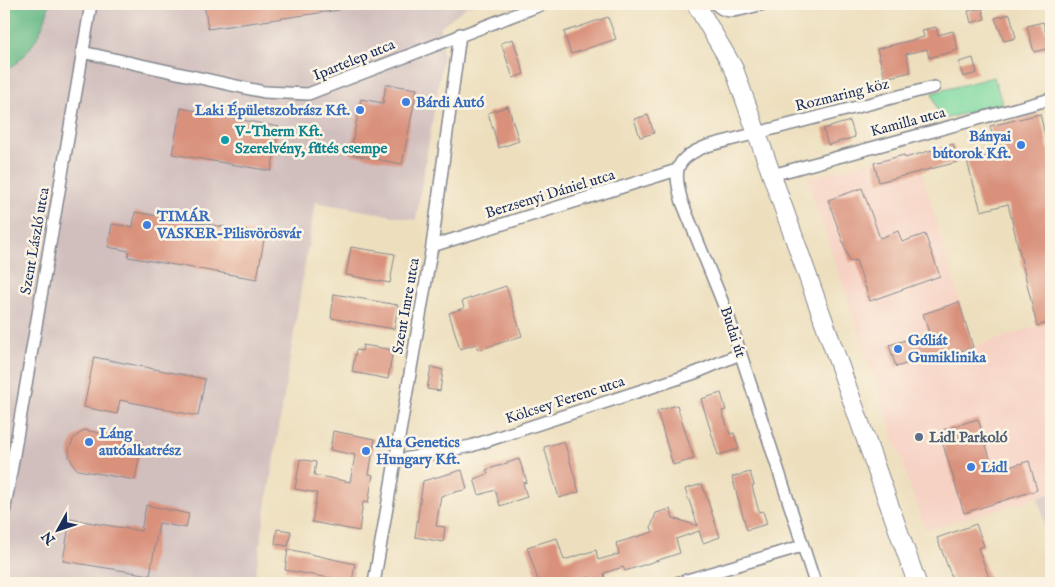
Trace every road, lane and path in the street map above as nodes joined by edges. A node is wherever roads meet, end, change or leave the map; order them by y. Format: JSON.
{"nodes":[{"id":1,"x":91,"y":4,"type":"edge"},
{"id":2,"x":543,"y":4,"type":"edge"},
{"id":3,"x":690,"y":4,"type":"edge"},
{"id":4,"x":716,"y":4,"type":"edge"},
{"id":5,"x":763,"y":4,"type":"edge"},
{"id":6,"x":699,"y":10,"type":"edge"},
{"id":7,"x":460,"y":34,"type":"junction"},
{"id":8,"x":82,"y":52,"type":"junction"},
{"id":9,"x":934,"y":88,"type":"dead end"},
{"id":10,"x":1051,"y":99,"type":"edge"},
{"id":11,"x":757,"y":133,"type":"junction"},
{"id":12,"x":677,"y":170,"type":"junction"},
{"id":13,"x":772,"y":175,"type":"junction"},
{"id":14,"x":432,"y":246,"type":"junction"},
{"id":15,"x":740,"y":354,"type":"junction"},
{"id":16,"x":394,"y":461,"type":"junction"},
{"id":17,"x":4,"y":513,"type":"edge"},
{"id":18,"x":802,"y":546,"type":"junction"},
{"id":19,"x":374,"y":583,"type":"edge"},
{"id":20,"x":676,"y":583,"type":"edge"},
{"id":21,"x":815,"y":583,"type":"edge"},
{"id":22,"x":917,"y":583,"type":"edge"}],
"edges":[{"from":1,"to":8,"type":"street","name":"Szent László utca"},
{"from":2,"to":7,"type":"street","name":"Ipartelep utca"},
{"from":3,"to":6,"type":"main road"},
{"from":4,"to":5,"type":"street"},
{"from":6,"to":11,"type":"main road"},
{"from":7,"to":8,"type":"street","name":"Ipartelep utca"},
{"from":7,"to":14,"type":"street","name":"Szent Imre utca"},
{"from":8,"to":17,"type":"street","name":"Szent László utca"},
{"from":9,"to":11,"type":"street","name":"Rozmaring köz"},
{"from":10,"to":13,"type":"street","name":"Kamilla utca"},
{"from":11,"to":12,"type":"street"},
{"from":11,"to":13,"type":"main road"},
{"from":12,"to":14,"type":"street","name":"Berzsenyi Dániel utca"},
{"from":12,"to":15,"type":"street","name":"Budai út"},
{"from":13,"to":22,"type":"main road"},
{"from":14,"to":16,"type":"street","name":"Szent Imre utca"},
{"from":15,"to":16,"type":"street","name":"Kölcsey Ferenc utca"},
{"from":15,"to":18,"type":"street","name":"Budai út"},
{"from":16,"to":19,"type":"street","name":"Szent Imre utca"},
{"from":18,"to":20,"type":"street"},
{"from":18,"to":21,"type":"street","name":"Budai út"}]}
